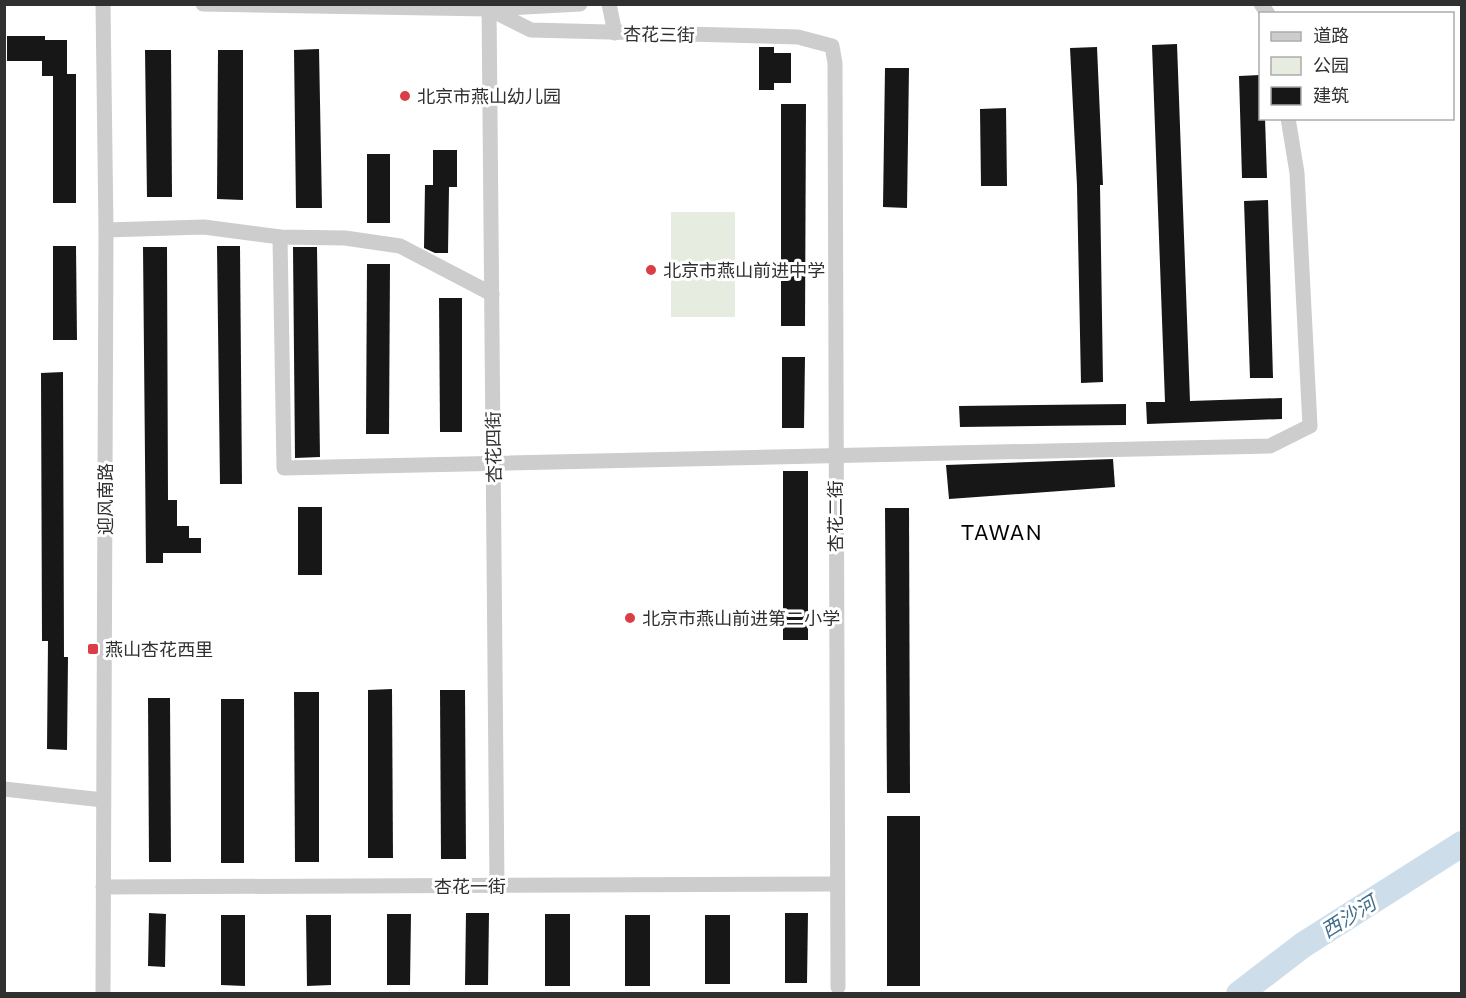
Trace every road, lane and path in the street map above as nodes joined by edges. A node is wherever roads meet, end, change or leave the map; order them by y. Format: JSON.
{"nodes":[{"id":1,"x":103,"y":4,"type":"edge"},
{"id":2,"x":203,"y":4,"type":"edge"},
{"id":3,"x":580,"y":4,"type":"edge"},
{"id":4,"x":609,"y":4,"type":"edge"},
{"id":5,"x":489,"y":7,"type":"edge"},
{"id":6,"x":615,"y":33,"type":"junction"},
{"id":7,"x":832,"y":46,"type":"joint"},
{"id":8,"x":1288,"y":120,"type":"edge"},
{"id":9,"x":106,"y":230,"type":"junction"},
{"id":10,"x":280,"y":237,"type":"junction"},
{"id":11,"x":492,"y":294,"type":"junction"},
{"id":12,"x":835,"y":456,"type":"junction"},
{"id":13,"x":493,"y":463,"type":"junction"},
{"id":14,"x":4,"y":789,"type":"edge"},
{"id":15,"x":103,"y":800,"type":"junction"},
{"id":16,"x":837,"y":884,"type":"junction"},
{"id":17,"x":497,"y":886,"type":"junction"},
{"id":18,"x":103,"y":887,"type":"junction"},
{"id":19,"x":838,"y":987,"type":"dead end"},
{"id":20,"x":103,"y":993,"type":"edge"}],
"edges":[{"from":1,"to":9,"type":"street","name":"迎风南路"},
{"from":2,"to":5,"type":"street","name":"杏花三街"},
{"from":3,"to":5,"type":"street","name":"杏花三街"},
{"from":4,"to":6,"type":"street"},
{"from":5,"to":6,"type":"street","name":"杏花三街"},
{"from":5,"to":11,"type":"street","name":"杏花四街"},
{"from":6,"to":7,"type":"street","name":"杏花三街"},
{"from":7,"to":12,"type":"street","name":"杏花二街"},
{"from":8,"to":12,"type":"street"},
{"from":9,"to":10,"type":"street"},
{"from":9,"to":15,"type":"street","name":"迎风南路"},
{"from":10,"to":11,"type":"street"},
{"from":10,"to":13,"type":"street"},
{"from":11,"to":13,"type":"street","name":"杏花四街"},
{"from":12,"to":13,"type":"street"},
{"from":12,"to":16,"type":"street","name":"杏花二街"},
{"from":13,"to":17,"type":"street","name":"杏花四街"},
{"from":14,"to":15,"type":"street"},
{"from":15,"to":18,"type":"street","name":"迎风南路"},
{"from":16,"to":17,"type":"street","name":"杏花一街"},
{"from":16,"to":19,"type":"street","name":"杏花二街"},
{"from":17,"to":18,"type":"street","name":"杏花一街"},
{"from":18,"to":20,"type":"street","name":"迎风南路"}]}
